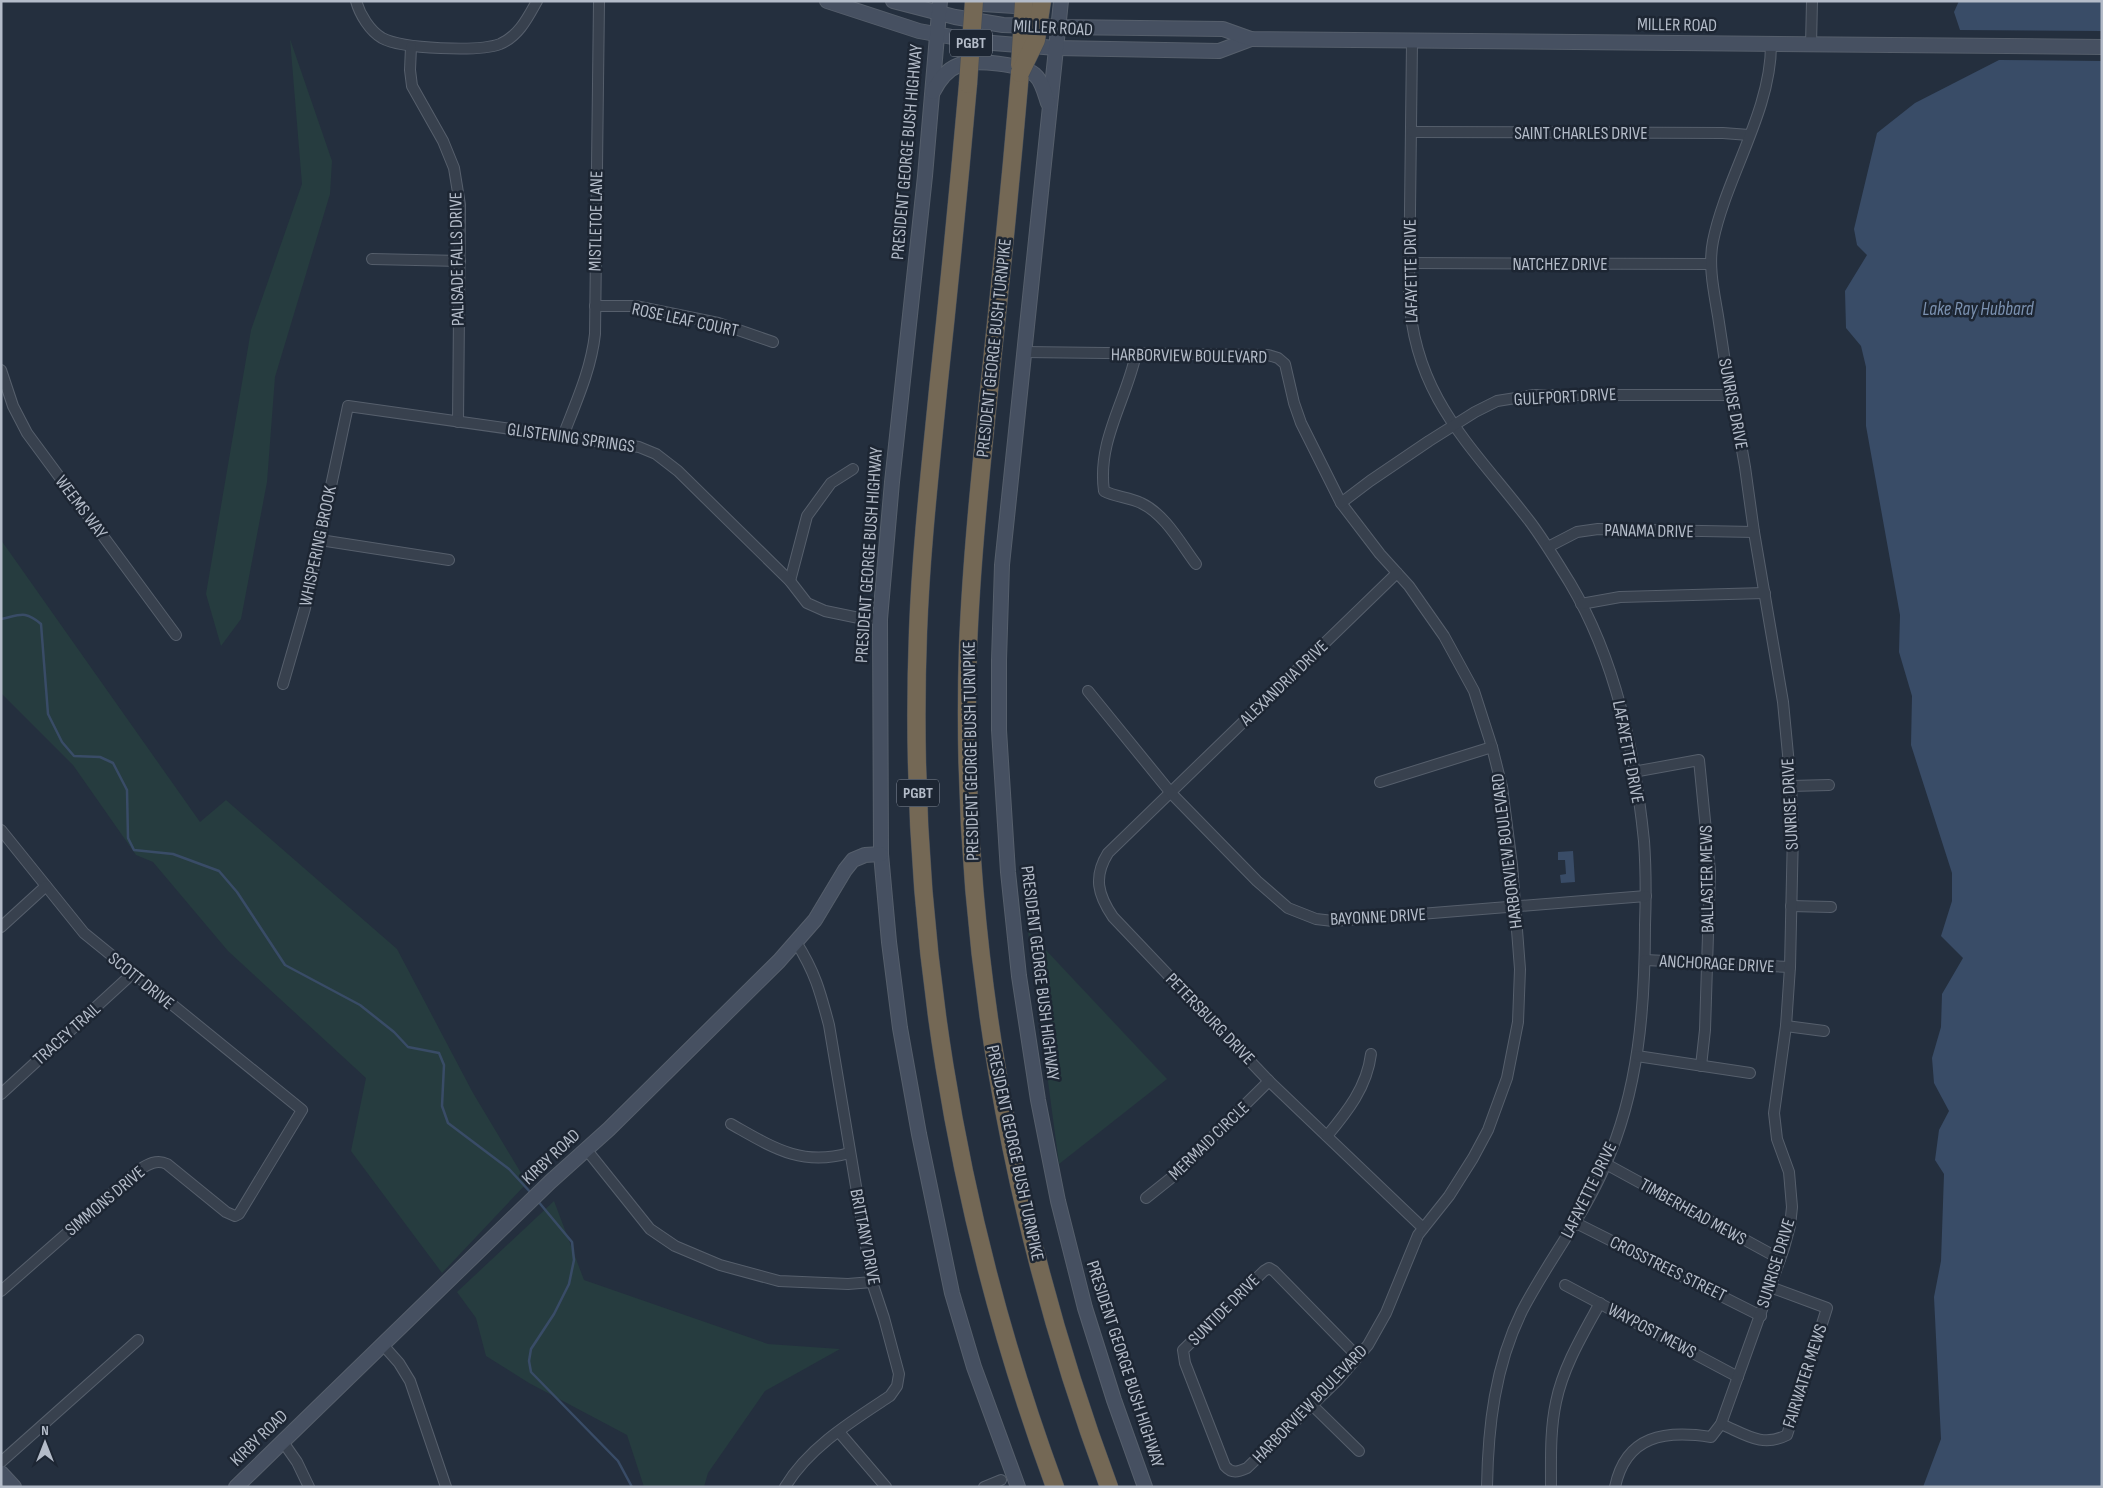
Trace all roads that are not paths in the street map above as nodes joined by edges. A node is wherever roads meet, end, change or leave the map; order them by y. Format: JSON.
{"nodes":[{"id":1,"x":356,"y":1,"type":"edge"},
{"id":2,"x":537,"y":1,"type":"edge"},
{"id":3,"x":599,"y":1,"type":"edge"},
{"id":4,"x":827,"y":1,"type":"edge"},
{"id":5,"x":893,"y":1,"type":"edge"},
{"id":6,"x":976,"y":1,"type":"edge"},
{"id":7,"x":1024,"y":1,"type":"edge"},
{"id":8,"x":1043,"y":1,"type":"edge"},
{"id":9,"x":1061,"y":1,"type":"edge"},
{"id":10,"x":1812,"y":1,"type":"edge"},
{"id":11,"x":939,"y":7,"type":"edge"},
{"id":12,"x":1058,"y":27,"type":"junction"},
{"id":13,"x":937,"y":35,"type":"junction"},
{"id":14,"x":1251,"y":39,"type":"junction"},
{"id":15,"x":1412,"y":42,"type":"junction"},
{"id":16,"x":1771,"y":45,"type":"junction"},
{"id":17,"x":1810,"y":45,"type":"junction"},
{"id":18,"x":411,"y":47,"type":"junction"},
{"id":19,"x":2102,"y":47,"type":"edge"},
{"id":20,"x":1056,"y":48,"type":"junction"},
{"id":21,"x":1019,"y":81,"type":"junction"},
{"id":22,"x":932,"y":94,"type":"junction"},
{"id":23,"x":1049,"y":109,"type":"junction"},
{"id":24,"x":1412,"y":132,"type":"junction"},
{"id":25,"x":1750,"y":135,"type":"junction"},
{"id":26,"x":372,"y":259,"type":"dead end"},
{"id":27,"x":460,"y":261,"type":"junction"},
{"id":28,"x":1409,"y":263,"type":"junction"},
{"id":29,"x":1710,"y":264,"type":"junction"},
{"id":30,"x":595,"y":306,"type":"junction"},
{"id":31,"x":773,"y":342,"type":"dead end"},
{"id":32,"x":1024,"y":352,"type":"junction"},
{"id":33,"x":1136,"y":354,"type":"junction"},
{"id":34,"x":1,"y":370,"type":"edge"},
{"id":35,"x":1730,"y":395,"type":"junction"},
{"id":36,"x":348,"y":406,"type":"joint"},
{"id":37,"x":458,"y":422,"type":"junction"},
{"id":38,"x":1454,"y":426,"type":"junction"},
{"id":39,"x":563,"y":436,"type":"junction"},
{"id":40,"x":852,"y":468,"type":"dead end"},
{"id":41,"x":1342,"y":504,"type":"junction"},
{"id":42,"x":1754,"y":532,"type":"junction"},
{"id":43,"x":320,"y":540,"type":"junction"},
{"id":44,"x":1548,"y":547,"type":"junction"},
{"id":45,"x":448,"y":560,"type":"dead end"},
{"id":46,"x":1196,"y":564,"type":"dead end"},
{"id":47,"x":1397,"y":573,"type":"junction"},
{"id":48,"x":790,"y":581,"type":"junction"},
{"id":49,"x":1764,"y":594,"type":"junction"},
{"id":50,"x":1581,"y":604,"type":"junction"},
{"id":51,"x":880,"y":619,"type":"junction"},
{"id":52,"x":176,"y":635,"type":"dead end"},
{"id":53,"x":283,"y":684,"type":"dead end"},
{"id":54,"x":1088,"y":691,"type":"dead end"},
{"id":55,"x":1492,"y":748,"type":"junction"},
{"id":56,"x":1633,"y":772,"type":"junction"},
{"id":57,"x":1380,"y":782,"type":"dead end"},
{"id":58,"x":1829,"y":785,"type":"dead end"},
{"id":59,"x":1791,"y":786,"type":"junction"},
{"id":60,"x":1171,"y":793,"type":"junction"},
{"id":61,"x":1,"y":830,"type":"edge"},
{"id":62,"x":881,"y":854,"type":"junction"},
{"id":63,"x":46,"y":886,"type":"junction"},
{"id":64,"x":1646,"y":896,"type":"junction"},
{"id":65,"x":1514,"y":906,"type":"junction"},
{"id":66,"x":1792,"y":906,"type":"junction"},
{"id":67,"x":1831,"y":907,"type":"dead end"},
{"id":68,"x":1,"y":927,"type":"edge"},
{"id":69,"x":796,"y":942,"type":"junction"},
{"id":70,"x":1645,"y":960,"type":"junction"},
{"id":71,"x":1708,"y":963,"type":"junction"},
{"id":72,"x":1790,"y":967,"type":"junction"},
{"id":73,"x":132,"y":974,"type":"junction"},
{"id":74,"x":1786,"y":1026,"type":"junction"},
{"id":75,"x":1824,"y":1031,"type":"dead end"},
{"id":76,"x":1371,"y":1054,"type":"dead end"},
{"id":77,"x":1637,"y":1056,"type":"junction"},
{"id":78,"x":1701,"y":1066,"type":"junction"},
{"id":79,"x":1750,"y":1073,"type":"dead end"},
{"id":80,"x":1269,"y":1081,"type":"junction"},
{"id":81,"x":1,"y":1094,"type":"edge"},
{"id":82,"x":302,"y":1110,"type":"joint"},
{"id":83,"x":731,"y":1124,"type":"dead end"},
{"id":84,"x":1327,"y":1136,"type":"junction"},
{"id":85,"x":586,"y":1149,"type":"junction"},
{"id":86,"x":849,"y":1154,"type":"junction"},
{"id":87,"x":1606,"y":1164,"type":"junction"},
{"id":88,"x":1146,"y":1198,"type":"dead end"},
{"id":89,"x":1576,"y":1223,"type":"junction"},
{"id":90,"x":1423,"y":1228,"type":"junction"},
{"id":91,"x":1780,"y":1259,"type":"junction"},
{"id":92,"x":872,"y":1282,"type":"junction"},
{"id":93,"x":1565,"y":1285,"type":"dead end"},
{"id":94,"x":1770,"y":1286,"type":"junction"},
{"id":95,"x":1,"y":1291,"type":"edge"},
{"id":96,"x":1600,"y":1303,"type":"junction"},
{"id":97,"x":1761,"y":1316,"type":"junction"},
{"id":98,"x":138,"y":1340,"type":"dead end"},
{"id":99,"x":383,"y":1345,"type":"junction"},
{"id":100,"x":1358,"y":1357,"type":"junction"},
{"id":101,"x":1738,"y":1377,"type":"junction"},
{"id":102,"x":1312,"y":1405,"type":"junction"},
{"id":103,"x":1721,"y":1424,"type":"junction"},
{"id":104,"x":839,"y":1432,"type":"junction"},
{"id":105,"x":282,"y":1442,"type":"junction"},
{"id":106,"x":1359,"y":1451,"type":"dead end"},
{"id":107,"x":1,"y":1462,"type":"edge"},
{"id":108,"x":1233,"y":1472,"type":"joint"},
{"id":109,"x":1,"y":1473,"type":"edge"},
{"id":110,"x":1001,"y":1480,"type":"dead end"},
{"id":111,"x":14,"y":1487,"type":"edge"},
{"id":112,"x":236,"y":1487,"type":"edge"},
{"id":113,"x":309,"y":1487,"type":"edge"},
{"id":114,"x":446,"y":1487,"type":"edge"},
{"id":115,"x":785,"y":1487,"type":"edge"},
{"id":116,"x":886,"y":1487,"type":"edge"},
{"id":117,"x":984,"y":1487,"type":"edge"},
{"id":118,"x":1018,"y":1487,"type":"edge"},
{"id":119,"x":1055,"y":1487,"type":"edge"},
{"id":120,"x":1110,"y":1487,"type":"edge"},
{"id":121,"x":1145,"y":1487,"type":"edge"},
{"id":122,"x":1487,"y":1487,"type":"edge"},
{"id":123,"x":1550,"y":1487,"type":"edge"},
{"id":124,"x":1615,"y":1487,"type":"edge"}],
"edges":[{"from":1,"to":18,"type":"street"},
{"from":2,"to":18,"type":"street"},
{"from":3,"to":30,"type":"street","name":"MISTLETOE LANE"},
{"from":4,"to":13,"type":"main road","name":"MILLER ROAD"},
{"from":5,"to":11,"type":"main road","name":"MILLER ROAD"},
{"from":6,"to":8,"type":"main road"},
{"from":6,"to":119,"type":"highway","number":"PGBT","bridge":true},
{"from":7,"to":21,"type":"highway","name":"PRESIDENT GEORGE BUSH TURNPIKE","bridge":true},
{"from":8,"to":21,"type":"highway","bridge":true},
{"from":9,"to":12,"type":"main road","name":"PRESIDENT GEORGE BUSH HIGHWAY"},
{"from":10,"to":17,"type":"street"},
{"from":11,"to":12,"type":"main road","name":"MILLER ROAD"},
{"from":11,"to":13,"type":"main road","name":"PRESIDENT GEORGE BUSH HIGHWAY"},
{"from":12,"to":14,"type":"main road","name":"MILLER ROAD"},
{"from":12,"to":20,"type":"main road","name":"PRESIDENT GEORGE BUSH HIGHWAY"},
{"from":13,"to":20,"type":"main road","name":"MILLER ROAD"},
{"from":13,"to":22,"type":"main road","name":"PRESIDENT GEORGE BUSH HIGHWAY"},
{"from":14,"to":15,"type":"main road","name":"MILLER ROAD"},
{"from":14,"to":20,"type":"main road","name":"MILLER ROAD"},
{"from":15,"to":16,"type":"main road","name":"MILLER ROAD"},
{"from":15,"to":24,"type":"street","name":"LAFAYETTE DRIVE"},
{"from":16,"to":17,"type":"main road","name":"MILLER ROAD"},
{"from":16,"to":25,"type":"street","name":"SUNRISE DRIVE"},
{"from":17,"to":19,"type":"main road","name":"MILLER ROAD"},
{"from":18,"to":27,"type":"street","name":"PALISADE FALLS DRIVE"},
{"from":20,"to":23,"type":"main road","name":"PRESIDENT GEORGE BUSH HIGHWAY"},
{"from":21,"to":120,"type":"highway","name":"PRESIDENT GEORGE BUSH TURNPIKE"},
{"from":22,"to":23,"type":"main road"},
{"from":22,"to":51,"type":"main road","name":"PRESIDENT GEORGE BUSH HIGHWAY"},
{"from":23,"to":32,"type":"main road","name":"PRESIDENT GEORGE BUSH HIGHWAY"},
{"from":24,"to":25,"type":"street","name":"SAINT CHARLES DRIVE"},
{"from":24,"to":28,"type":"street","name":"LAFAYETTE DRIVE"},
{"from":25,"to":29,"type":"street","name":"SUNRISE DRIVE"},
{"from":26,"to":27,"type":"street"},
{"from":27,"to":37,"type":"street","name":"PALISADE FALLS DRIVE"},
{"from":28,"to":29,"type":"street","name":"NATCHEZ DRIVE"},
{"from":28,"to":38,"type":"street","name":"LAFAYETTE DRIVE"},
{"from":29,"to":35,"type":"street","name":"SUNRISE DRIVE"},
{"from":30,"to":31,"type":"street","name":"ROSE LEAF COURT"},
{"from":30,"to":39,"type":"street","name":"MISTLETOE LANE"},
{"from":32,"to":33,"type":"street","name":"HARBORVIEW BOULEVARD"},
{"from":32,"to":121,"type":"main road","name":"PRESIDENT GEORGE BUSH HIGHWAY"},
{"from":33,"to":41,"type":"street","name":"HARBORVIEW BOULEVARD"},
{"from":33,"to":46,"type":"street"},
{"from":34,"to":52,"type":"street","name":"WEEMS WAY"},
{"from":35,"to":38,"type":"street","name":"GULFPORT DRIVE"},
{"from":35,"to":42,"type":"street","name":"SUNRISE DRIVE"},
{"from":36,"to":37,"type":"street","name":"GLISTENING SPRINGS"},
{"from":36,"to":43,"type":"street","name":"WHISPERING BROOK"},
{"from":37,"to":39,"type":"street","name":"GLISTENING SPRINGS"},
{"from":38,"to":41,"type":"street","name":"GULFPORT DRIVE"},
{"from":38,"to":44,"type":"street","name":"LAFAYETTE DRIVE"},
{"from":39,"to":48,"type":"street","name":"GLISTENING SPRINGS"},
{"from":40,"to":48,"type":"street"},
{"from":41,"to":47,"type":"street","name":"HARBORVIEW BOULEVARD"},
{"from":42,"to":44,"type":"street","name":"PANAMA DRIVE"},
{"from":42,"to":49,"type":"street","name":"SUNRISE DRIVE"},
{"from":43,"to":45,"type":"street"},
{"from":43,"to":53,"type":"street","name":"WHISPERING BROOK"},
{"from":44,"to":50,"type":"street","name":"LAFAYETTE DRIVE"},
{"from":47,"to":55,"type":"street","name":"HARBORVIEW BOULEVARD"},
{"from":47,"to":60,"type":"street","name":"ALEXANDRIA DRIVE"},
{"from":48,"to":51,"type":"street","name":"GLISTENING SPRINGS"},
{"from":49,"to":50,"type":"street"},
{"from":49,"to":59,"type":"street","name":"SUNRISE DRIVE"},
{"from":50,"to":56,"type":"street","name":"LAFAYETTE DRIVE"},
{"from":51,"to":62,"type":"main road","name":"PRESIDENT GEORGE BUSH HIGHWAY"},
{"from":54,"to":60,"type":"street","name":"BAYONNE DRIVE"},
{"from":55,"to":57,"type":"street"},
{"from":55,"to":65,"type":"street","name":"HARBORVIEW BOULEVARD"},
{"from":56,"to":64,"type":"street","name":"LAFAYETTE DRIVE"},
{"from":56,"to":71,"type":"street","name":"BALLASTER MEWS"},
{"from":58,"to":59,"type":"street"},
{"from":59,"to":66,"type":"street","name":"SUNRISE DRIVE"},
{"from":60,"to":65,"type":"street","name":"BAYONNE DRIVE"},
{"from":60,"to":80,"type":"street","name":"PETERSBURG DRIVE"},
{"from":61,"to":63,"type":"street","name":"SCOTT DRIVE"},
{"from":62,"to":69,"type":"main road","name":"KIRBY ROAD"},
{"from":62,"to":118,"type":"main road","name":"PRESIDENT GEORGE BUSH HIGHWAY"},
{"from":63,"to":68,"type":"street"},
{"from":63,"to":73,"type":"street","name":"SCOTT DRIVE"},
{"from":64,"to":65,"type":"street","name":"BAYONNE DRIVE"},
{"from":64,"to":70,"type":"street","name":"LAFAYETTE DRIVE"},
{"from":65,"to":90,"type":"street","name":"HARBORVIEW BOULEVARD"},
{"from":66,"to":67,"type":"street"},
{"from":66,"to":72,"type":"street","name":"SUNRISE DRIVE"},
{"from":69,"to":85,"type":"main road","name":"KIRBY ROAD"},
{"from":69,"to":86,"type":"street","name":"BRITTANY DRIVE"},
{"from":70,"to":71,"type":"street","name":"ANCHORAGE DRIVE"},
{"from":70,"to":77,"type":"street","name":"LAFAYETTE DRIVE"},
{"from":71,"to":72,"type":"street","name":"ANCHORAGE DRIVE"},
{"from":71,"to":78,"type":"street","name":"BALLASTER MEWS"},
{"from":72,"to":74,"type":"street","name":"SUNRISE DRIVE"},
{"from":73,"to":81,"type":"street","name":"TRACEY TRAIL"},
{"from":73,"to":82,"type":"street","name":"SCOTT DRIVE"},
{"from":74,"to":75,"type":"street"},
{"from":74,"to":91,"type":"street","name":"SUNRISE DRIVE"},
{"from":76,"to":84,"type":"street"},
{"from":77,"to":78,"type":"street"},
{"from":77,"to":87,"type":"street","name":"LAFAYETTE DRIVE"},
{"from":78,"to":79,"type":"street"},
{"from":80,"to":84,"type":"street","name":"PETERSBURG DRIVE"},
{"from":80,"to":88,"type":"street","name":"MERMAID CIRCLE"},
{"from":82,"to":95,"type":"street","name":"SIMMONS DRIVE"},
{"from":83,"to":86,"type":"street"},
{"from":84,"to":90,"type":"street","name":"PETERSBURG DRIVE"},
{"from":85,"to":92,"type":"street"},
{"from":85,"to":99,"type":"main road","name":"KIRBY ROAD"},
{"from":86,"to":92,"type":"street","name":"BRITTANY DRIVE"},
{"from":87,"to":89,"type":"street","name":"LAFAYETTE DRIVE"},
{"from":87,"to":91,"type":"street","name":"TIMBERHEAD MEWS"},
{"from":89,"to":97,"type":"street","name":"CROSSTREES STREET"},
{"from":89,"to":122,"type":"street","name":"LAFAYETTE DRIVE"},
{"from":90,"to":100,"type":"street","name":"HARBORVIEW BOULEVARD"},
{"from":91,"to":94,"type":"street","name":"SUNRISE DRIVE"},
{"from":92,"to":104,"type":"street","name":"BRITTANY DRIVE"},
{"from":93,"to":96,"type":"street","name":"WAYPOST MEWS"},
{"from":94,"to":97,"type":"street","name":"SUNRISE DRIVE"},
{"from":94,"to":103,"type":"street","name":"FAIRWATER MEWS"},
{"from":96,"to":101,"type":"street","name":"WAYPOST MEWS"},
{"from":96,"to":123,"type":"street"},
{"from":97,"to":101,"type":"street","name":"SUNRISE DRIVE"},
{"from":98,"to":107,"type":"street"},
{"from":99,"to":105,"type":"main road","name":"KIRBY ROAD"},
{"from":99,"to":114,"type":"street"},
{"from":100,"to":102,"type":"street","name":"HARBORVIEW BOULEVARD"},
{"from":100,"to":108,"type":"street","name":"SUNTIDE DRIVE"},
{"from":101,"to":103,"type":"street","name":"SUNRISE DRIVE"},
{"from":102,"to":106,"type":"street"},
{"from":102,"to":108,"type":"street","name":"HARBORVIEW BOULEVARD"},
{"from":103,"to":124,"type":"street"},
{"from":104,"to":115,"type":"street","name":"BRITTANY DRIVE"},
{"from":104,"to":116,"type":"street"},
{"from":105,"to":112,"type":"main road","name":"KIRBY ROAD"},
{"from":105,"to":113,"type":"street"},
{"from":109,"to":111,"type":"main road"},
{"from":110,"to":117,"type":"street"}]}
